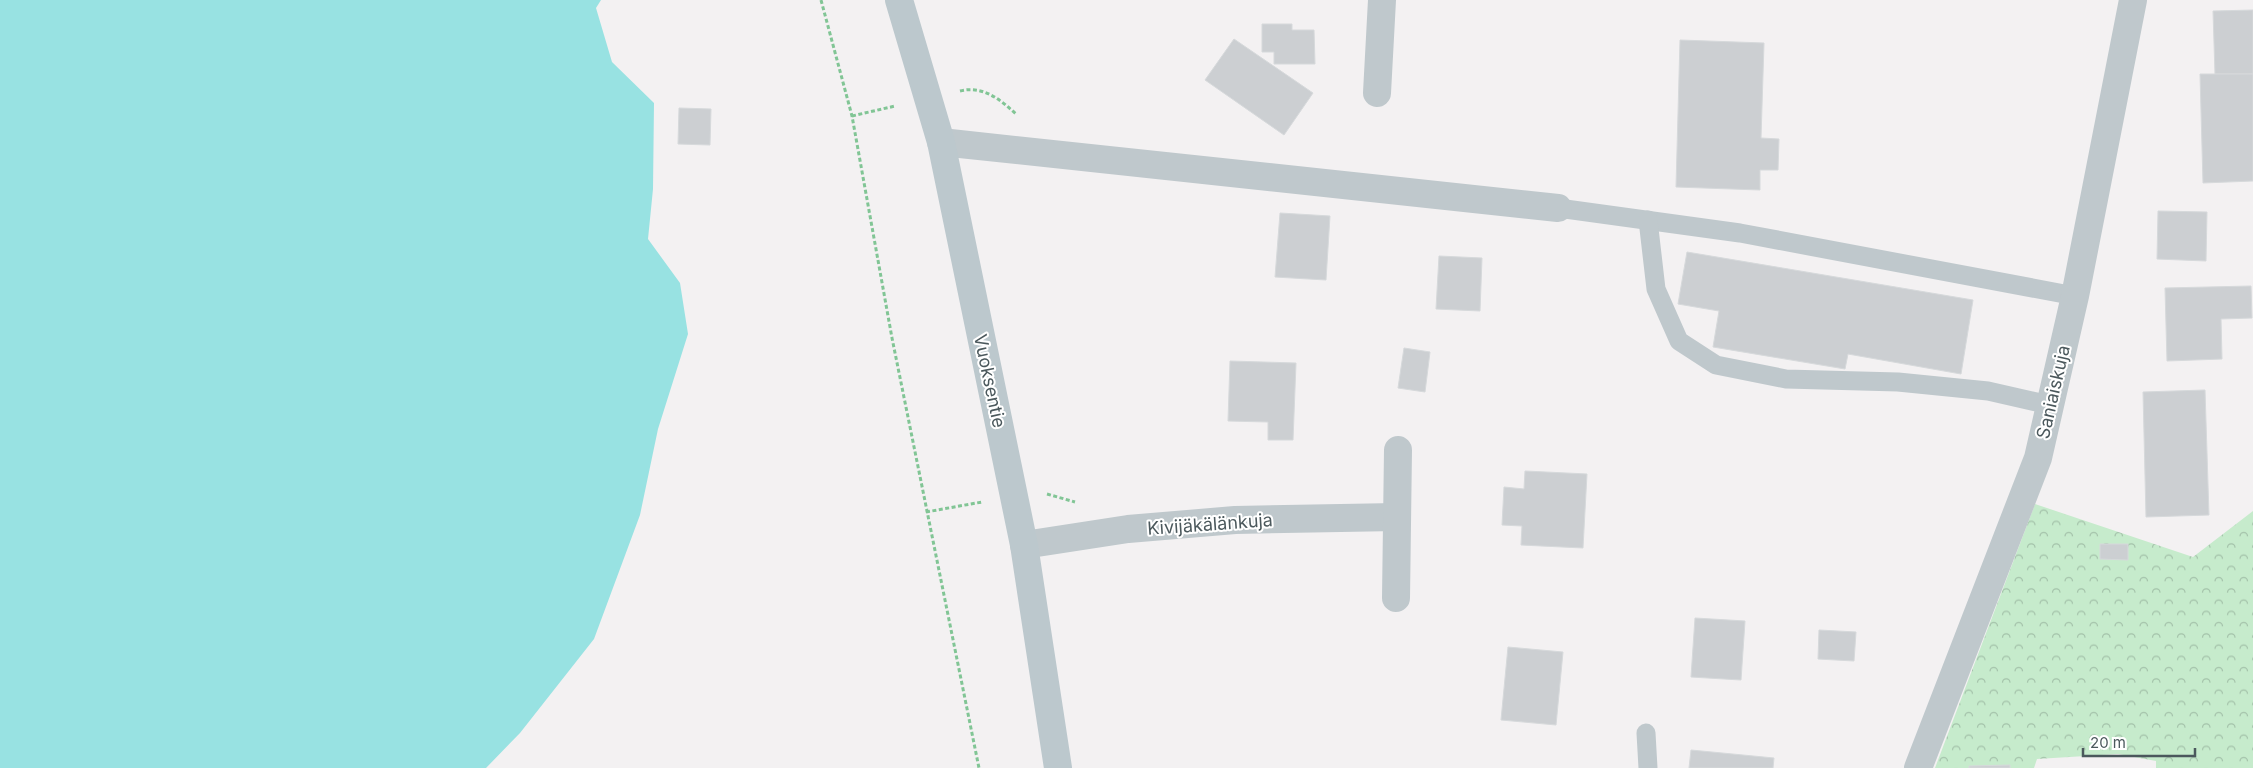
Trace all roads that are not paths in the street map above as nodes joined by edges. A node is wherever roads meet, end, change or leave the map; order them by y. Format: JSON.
{"nodes":[{"id":1,"x":899,"y":0,"type":"edge"},
{"id":2,"x":1382,"y":0,"type":"edge"},
{"id":3,"x":2134,"y":0,"type":"edge"},
{"id":4,"x":1378,"y":94,"type":"dead end"},
{"id":5,"x":941,"y":142,"type":"junction"},
{"id":6,"x":1558,"y":208,"type":"joint"},
{"id":7,"x":1648,"y":220,"type":"junction"},
{"id":8,"x":2075,"y":296,"type":"junction"},
{"id":9,"x":2050,"y":405,"type":"junction"},
{"id":10,"x":1398,"y":450,"type":"dead end"},
{"id":11,"x":1397,"y":517,"type":"junction"},
{"id":12,"x":1024,"y":545,"type":"junction"},
{"id":13,"x":1396,"y":598,"type":"dead end"},
{"id":14,"x":1646,"y":733,"type":"dead end"},
{"id":15,"x":1058,"y":768,"type":"edge"},
{"id":16,"x":1648,"y":768,"type":"edge"},
{"id":17,"x":1918,"y":768,"type":"edge"}],
"edges":[{"from":1,"to":5,"type":"street","name":"Vuoksentie"},
{"from":2,"to":4,"type":"street"},
{"from":3,"to":8,"type":"street","name":"Saniaiskuja"},
{"from":5,"to":6,"type":"street"},
{"from":5,"to":12,"type":"street","name":"Vuoksentie"},
{"from":6,"to":7,"type":"lane"},
{"from":7,"to":8,"type":"lane"},
{"from":7,"to":9,"type":"lane"},
{"from":8,"to":9,"type":"street","name":"Saniaiskuja"},
{"from":9,"to":17,"type":"street","name":"Saniaiskuja"},
{"from":10,"to":11,"type":"street"},
{"from":11,"to":12,"type":"street","name":"Kivijäkälänkuja"},
{"from":11,"to":13,"type":"street"},
{"from":12,"to":15,"type":"street","name":"Vuoksentie"},
{"from":14,"to":16,"type":"lane"}]}
